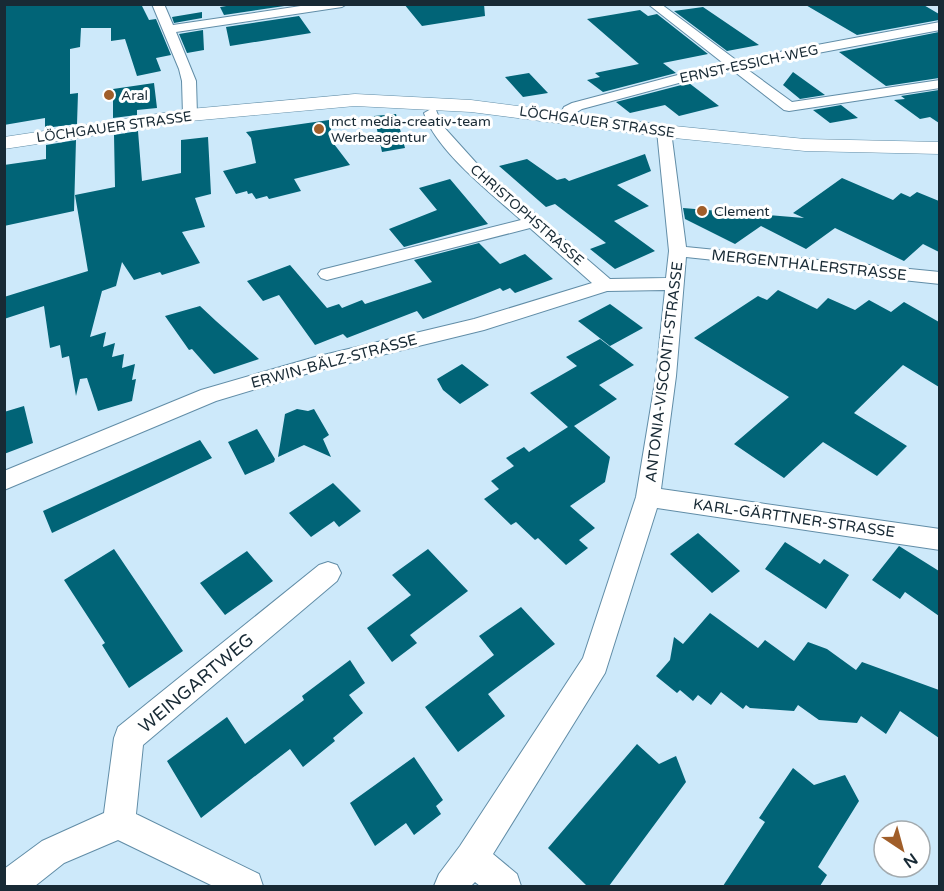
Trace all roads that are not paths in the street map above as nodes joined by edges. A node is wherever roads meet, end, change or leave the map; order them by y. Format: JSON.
{"nodes":[{"id":1,"x":158,"y":4,"type":"edge"},
{"id":2,"x":342,"y":4,"type":"edge"},
{"id":3,"x":653,"y":4,"type":"edge"},
{"id":4,"x":939,"y":26,"type":"edge"},
{"id":5,"x":171,"y":34,"type":"junction"},
{"id":6,"x":731,"y":65,"type":"junction"},
{"id":7,"x":939,"y":84,"type":"edge"},
{"id":8,"x":431,"y":113,"type":"dead end"},
{"id":9,"x":190,"y":115,"type":"junction"},
{"id":10,"x":566,"y":116,"type":"junction"},
{"id":11,"x":664,"y":131,"type":"junction"},
{"id":12,"x":4,"y":143,"type":"edge"},
{"id":13,"x":939,"y":148,"type":"edge"},
{"id":14,"x":534,"y":222,"type":"junction"},
{"id":15,"x":678,"y":252,"type":"junction"},
{"id":16,"x":327,"y":274,"type":"dead end"},
{"id":17,"x":939,"y":278,"type":"edge"},
{"id":18,"x":675,"y":284,"type":"junction"},
{"id":19,"x":606,"y":285,"type":"junction"},
{"id":20,"x":4,"y":481,"type":"edge"},
{"id":21,"x":648,"y":497,"type":"junction"},
{"id":22,"x":939,"y":540,"type":"edge"},
{"id":23,"x":328,"y":573,"type":"dead end"},
{"id":24,"x":119,"y":823,"type":"junction"},
{"id":25,"x":472,"y":858,"type":"junction"},
{"id":26,"x":9,"y":886,"type":"edge"},
{"id":27,"x":247,"y":886,"type":"edge"},
{"id":28,"x":451,"y":886,"type":"edge"},
{"id":29,"x":505,"y":886,"type":"edge"}],
"edges":[{"from":1,"to":5,"type":"street"},
{"from":2,"to":5,"type":"street"},
{"from":3,"to":6,"type":"street"},
{"from":4,"to":6,"type":"street","name":"ERNST-ESSICH-WEG"},
{"from":5,"to":9,"type":"street"},
{"from":6,"to":7,"type":"street"},
{"from":6,"to":10,"type":"street","name":"ERNST-ESSICH-WEG"},
{"from":8,"to":14,"type":"street","name":"CHRISTOPHSTRASSE"},
{"from":9,"to":10,"type":"main road","name":"LÖCHGAUER STRASSE"},
{"from":9,"to":12,"type":"main road","name":"LÖCHGAUER STRASSE"},
{"from":10,"to":11,"type":"main road","name":"LÖCHGAUER STRASSE"},
{"from":11,"to":13,"type":"main road","name":"LÖCHGAUER STRASSE"},
{"from":11,"to":15,"type":"street","name":"ANTONIA-VISCONTI-STRASSE"},
{"from":14,"to":16,"type":"street"},
{"from":14,"to":19,"type":"street","name":"CHRISTOPHSTRASSE"},
{"from":15,"to":17,"type":"street","name":"MERGENTHALERSTRASSE"},
{"from":15,"to":18,"type":"street","name":"ANTONIA-VISCONTI-STRASSE"},
{"from":18,"to":19,"type":"street","name":"ERWIN-BÄLZ-STRASSE"},
{"from":18,"to":21,"type":"street","name":"ANTONIA-VISCONTI-STRASSE"},
{"from":19,"to":20,"type":"street","name":"ERWIN-BÄLZ-STRASSE"},
{"from":21,"to":22,"type":"street","name":"KARL-GÄRTTNER-STRASSE"},
{"from":21,"to":25,"type":"street","name":"ANTONIA-VISCONTI-STRASSE"},
{"from":23,"to":24,"type":"street","name":"WEINGARTWEG"},
{"from":24,"to":26,"type":"street"},
{"from":24,"to":27,"type":"street"},
{"from":25,"to":28,"type":"street","name":"ANTONIA-VISCONTI-STRASSE"},
{"from":25,"to":29,"type":"street"}]}
